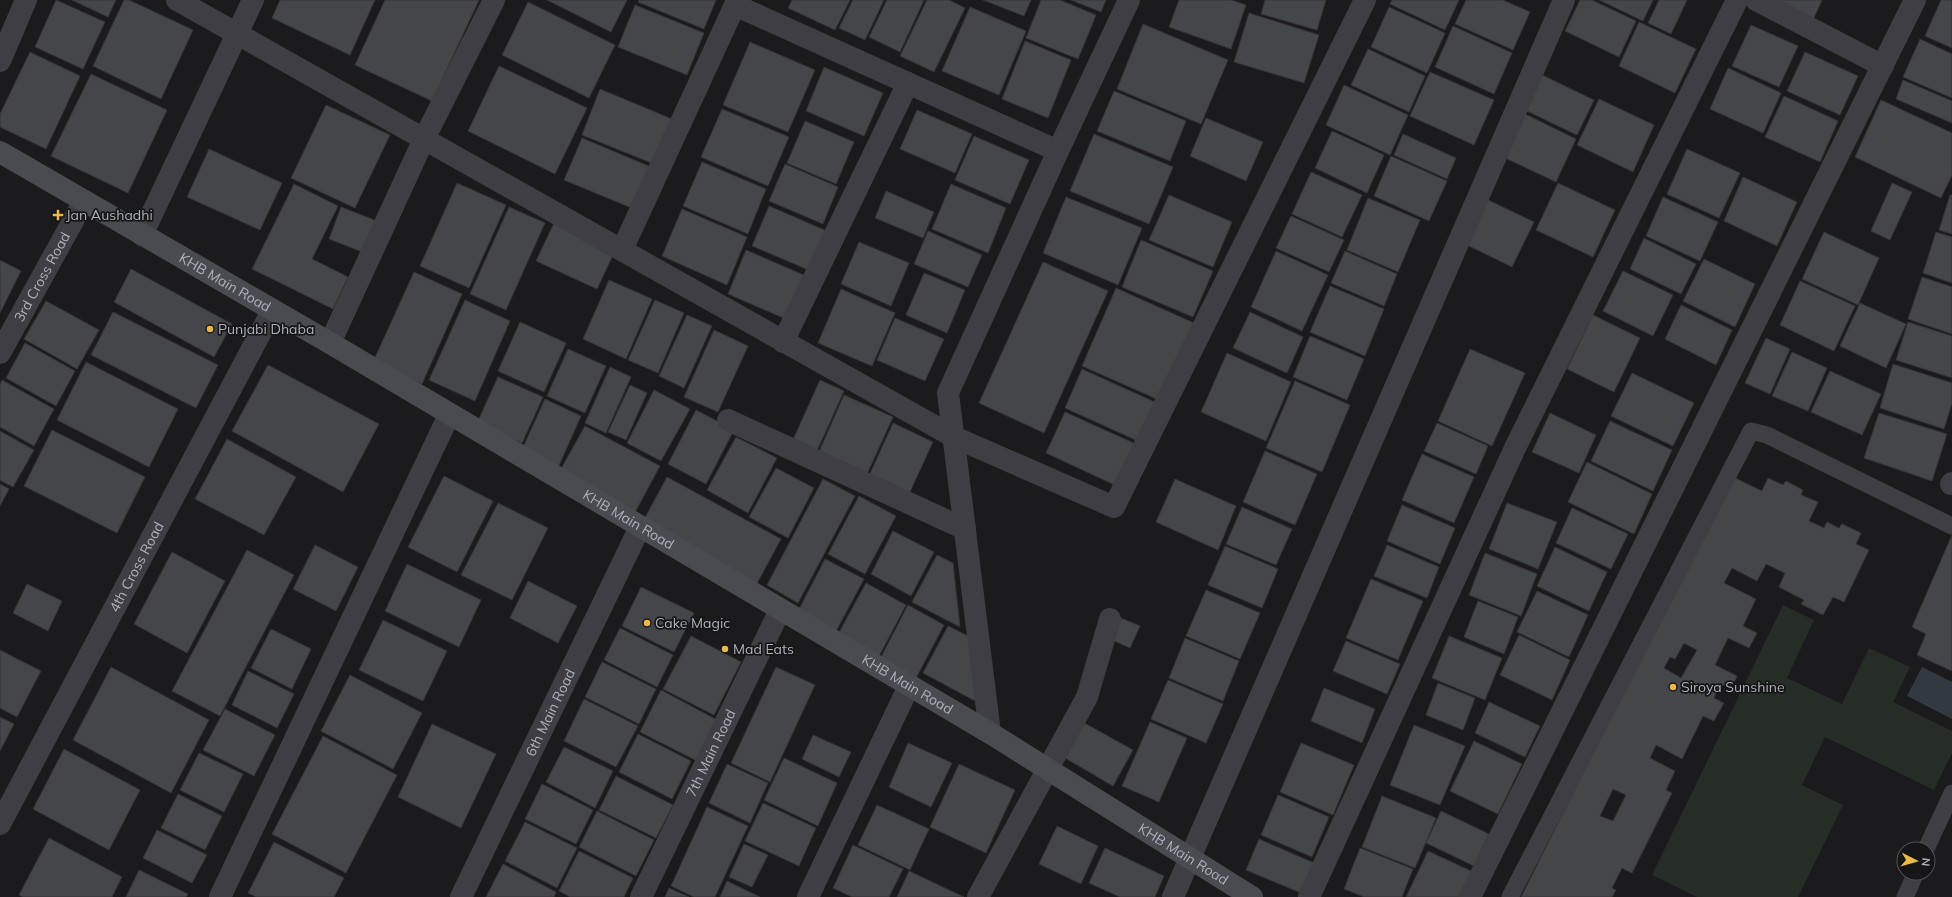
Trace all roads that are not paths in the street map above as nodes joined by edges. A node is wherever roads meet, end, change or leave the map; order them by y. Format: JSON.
{"nodes":[{"id":1,"x":26,"y":0,"type":"edge"},
{"id":2,"x":177,"y":0,"type":"edge"},
{"id":3,"x":253,"y":0,"type":"edge"},
{"id":4,"x":494,"y":0,"type":"edge"},
{"id":5,"x":1129,"y":0,"type":"edge"},
{"id":6,"x":1365,"y":0,"type":"edge"},
{"id":7,"x":1564,"y":0,"type":"edge"},
{"id":8,"x":1737,"y":0,"type":"edge"},
{"id":9,"x":1756,"y":0,"type":"edge"},
{"id":10,"x":1915,"y":0,"type":"edge"},
{"id":11,"x":238,"y":34,"type":"junction"},
{"id":12,"x":0,"y":61,"type":"edge"},
{"id":13,"x":1883,"y":66,"type":"junction"},
{"id":14,"x":908,"y":83,"type":"junction"},
{"id":15,"x":424,"y":139,"type":"junction"},
{"id":16,"x":1058,"y":151,"type":"junction"},
{"id":17,"x":0,"y":152,"type":"edge"},
{"id":18,"x":84,"y":201,"type":"junction"},
{"id":19,"x":142,"y":235,"type":"junction"},
{"id":20,"x":622,"y":250,"type":"junction"},
{"id":21,"x":272,"y":310,"type":"junction"},
{"id":22,"x":783,"y":342,"type":"junction"},
{"id":23,"x":330,"y":343,"type":"junction"},
{"id":24,"x":0,"y":353,"type":"edge"},
{"id":25,"x":449,"y":414,"type":"junction"},
{"id":26,"x":728,"y":420,"type":"dead end"},
{"id":27,"x":954,"y":437,"type":"junction"},
{"id":28,"x":1952,"y":526,"type":"edge"},
{"id":29,"x":640,"y":527,"type":"junction"},
{"id":30,"x":965,"y":529,"type":"junction"},
{"id":31,"x":780,"y":610,"type":"junction"},
{"id":32,"x":1110,"y":619,"type":"dead end"},
{"id":33,"x":909,"y":686,"type":"junction"},
{"id":34,"x":990,"y":733,"type":"junction"},
{"id":35,"x":1047,"y":769,"type":"junction"},
{"id":36,"x":1952,"y":792,"type":"edge"},
{"id":37,"x":0,"y":824,"type":"edge"},
{"id":38,"x":1930,"y":841,"type":"edge"},
{"id":39,"x":1190,"y":858,"type":"junction"},
{"id":40,"x":1912,"y":881,"type":"edge"},
{"id":41,"x":220,"y":897,"type":"edge"},
{"id":42,"x":461,"y":897,"type":"edge"},
{"id":43,"x":641,"y":897,"type":"edge"},
{"id":44,"x":808,"y":897,"type":"edge"},
{"id":45,"x":978,"y":897,"type":"edge"},
{"id":46,"x":1173,"y":897,"type":"edge"},
{"id":47,"x":1252,"y":897,"type":"edge"},
{"id":48,"x":1309,"y":897,"type":"edge"},
{"id":49,"x":1470,"y":897,"type":"edge"},
{"id":50,"x":1510,"y":897,"type":"edge"},
{"id":51,"x":1905,"y":897,"type":"edge"}],
"edges":[{"from":1,"to":12,"type":"street"},
{"from":2,"to":11,"type":"street"},
{"from":3,"to":11,"type":"street"},
{"from":4,"to":15,"type":"street"},
{"from":5,"to":16,"type":"street"},
{"from":6,"to":27,"type":"street"},
{"from":7,"to":39,"type":"street"},
{"from":8,"to":48,"type":"street"},
{"from":9,"to":13,"type":"street"},
{"from":10,"to":13,"type":"street"},
{"from":11,"to":15,"type":"street"},
{"from":11,"to":19,"type":"street"},
{"from":13,"to":49,"type":"street"},
{"from":14,"to":16,"type":"street"},
{"from":14,"to":20,"type":"street"},
{"from":14,"to":22,"type":"street"},
{"from":15,"to":20,"type":"street"},
{"from":15,"to":23,"type":"street"},
{"from":16,"to":27,"type":"street"},
{"from":17,"to":18,"type":"main road","name":"KHB Main Road"},
{"from":18,"to":19,"type":"main road","name":"KHB Main Road"},
{"from":18,"to":24,"type":"street","name":"3rd Cross Road"},
{"from":19,"to":21,"type":"main road","name":"KHB Main Road"},
{"from":20,"to":22,"type":"street"},
{"from":21,"to":23,"type":"main road","name":"KHB Main Road"},
{"from":21,"to":37,"type":"street","name":"4th Cross Road"},
{"from":22,"to":27,"type":"street"},
{"from":23,"to":25,"type":"main road","name":"KHB Main Road"},
{"from":25,"to":29,"type":"main road","name":"KHB Main Road"},
{"from":25,"to":41,"type":"street"},
{"from":26,"to":30,"type":"street"},
{"from":27,"to":30,"type":"street"},
{"from":28,"to":50,"type":"lane"},
{"from":29,"to":31,"type":"main road","name":"KHB Main Road"},
{"from":29,"to":42,"type":"street","name":"6th Main Road"},
{"from":30,"to":34,"type":"street"},
{"from":31,"to":33,"type":"main road","name":"KHB Main Road"},
{"from":31,"to":43,"type":"street","name":"7th Main Road"},
{"from":32,"to":35,"type":"street"},
{"from":33,"to":34,"type":"main road","name":"KHB Main Road"},
{"from":33,"to":44,"type":"street"},
{"from":34,"to":35,"type":"main road","name":"KHB Main Road"},
{"from":35,"to":39,"type":"main road","name":"KHB Main Road"},
{"from":35,"to":45,"type":"street"},
{"from":36,"to":38,"type":"lane"},
{"from":39,"to":46,"type":"street"},
{"from":39,"to":47,"type":"main road","name":"KHB Main Road"},
{"from":40,"to":51,"type":"lane"}]}
